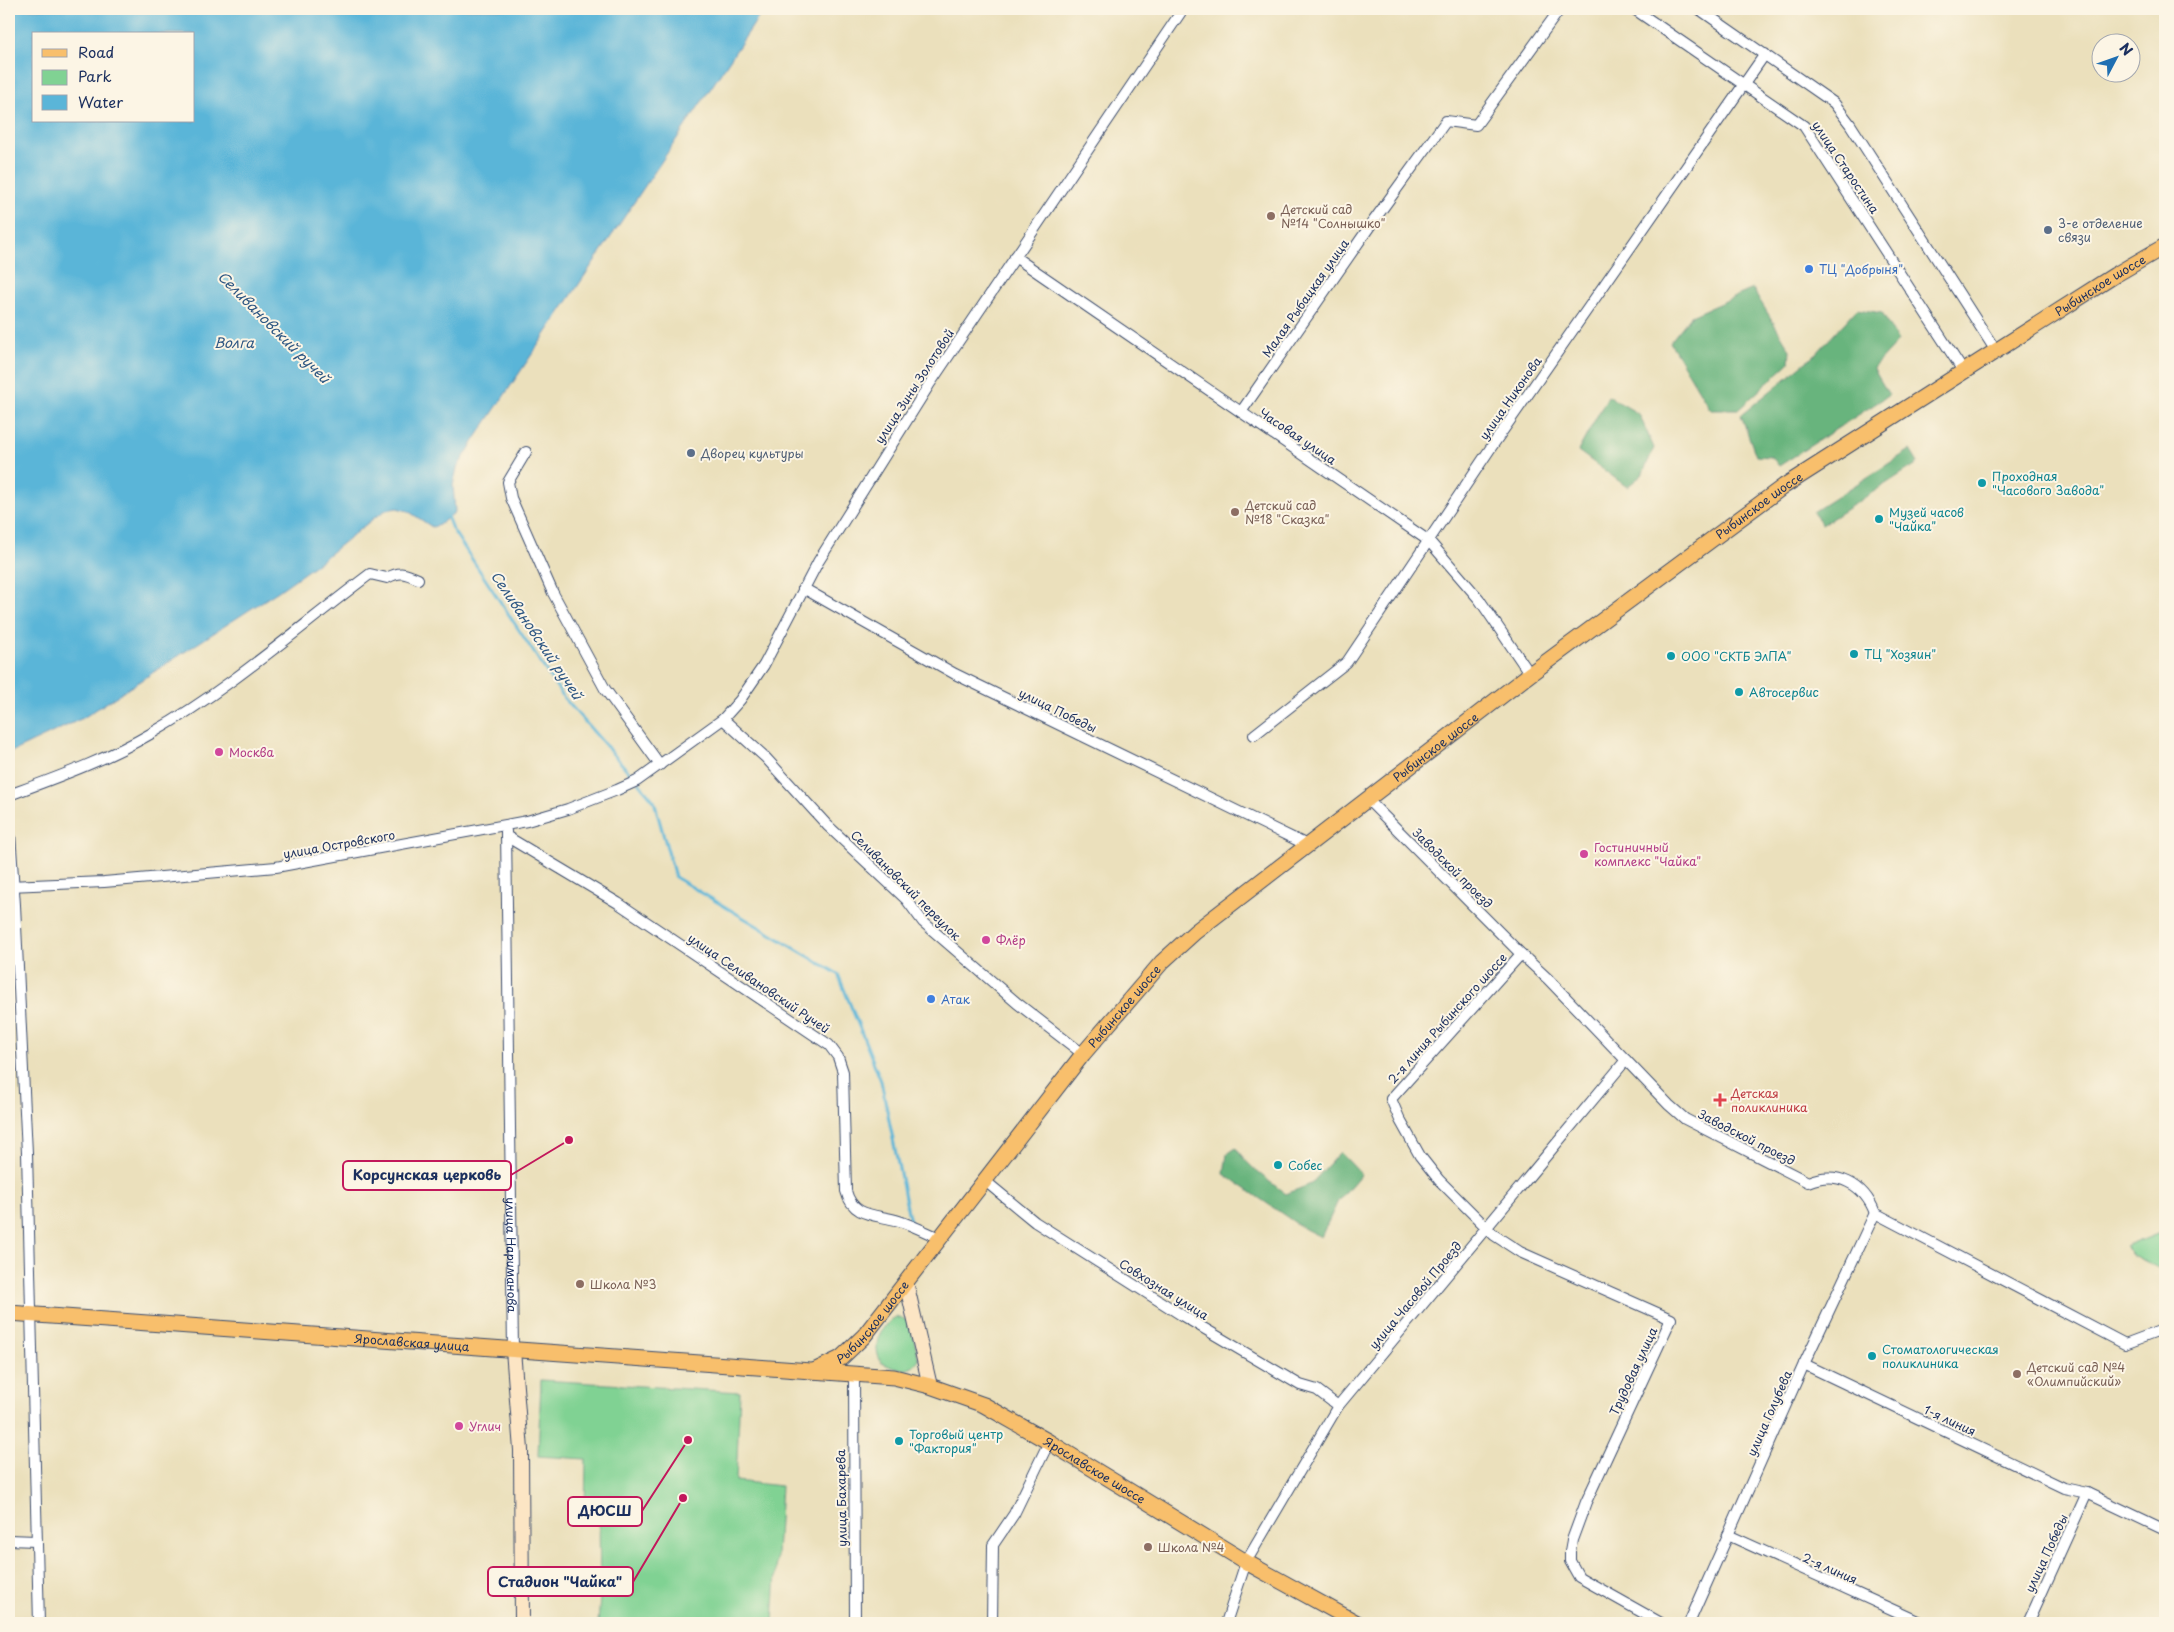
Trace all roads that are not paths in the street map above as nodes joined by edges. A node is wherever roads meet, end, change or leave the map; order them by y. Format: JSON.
{"nodes":[{"id":1,"x":1183,"y":9,"type":"edge"},
{"id":2,"x":1560,"y":9,"type":"edge"},
{"id":3,"x":1634,"y":9,"type":"edge"},
{"id":4,"x":1699,"y":9,"type":"edge"},
{"id":5,"x":1765,"y":54,"type":"junction"},
{"id":6,"x":1744,"y":84,"type":"junction"},
{"id":7,"x":2165,"y":246,"type":"edge"},
{"id":8,"x":1015,"y":257,"type":"junction"},
{"id":9,"x":1996,"y":351,"type":"junction"},
{"id":10,"x":1963,"y":371,"type":"junction"},
{"id":11,"x":1241,"y":412,"type":"junction"},
{"id":12,"x":526,"y":452,"type":"dead end"},
{"id":13,"x":1429,"y":541,"type":"junction"},
{"id":14,"x":418,"y":579,"type":"dead end"},
{"id":15,"x":803,"y":588,"type":"junction"},
{"id":16,"x":1530,"y":674,"type":"junction"},
{"id":17,"x":723,"y":719,"type":"junction"},
{"id":18,"x":1254,"y":735,"type":"dead end"},
{"id":19,"x":660,"y":765,"type":"junction"},
{"id":20,"x":9,"y":795,"type":"edge"},
{"id":21,"x":1367,"y":799,"type":"junction"},
{"id":22,"x":9,"y":819,"type":"edge"},
{"id":23,"x":506,"y":825,"type":"junction"},
{"id":24,"x":506,"y":836,"type":"junction"},
{"id":25,"x":1307,"y":845,"type":"junction"},
{"id":26,"x":11,"y":886,"type":"edge"},
{"id":27,"x":1521,"y":954,"type":"junction"},
{"id":28,"x":1084,"y":1054,"type":"junction"},
{"id":29,"x":1626,"y":1060,"type":"junction"},
{"id":30,"x":1391,"y":1098,"type":"joint"},
{"id":31,"x":984,"y":1180,"type":"junction"},
{"id":32,"x":1875,"y":1213,"type":"junction"},
{"id":33,"x":1486,"y":1229,"type":"junction"},
{"id":34,"x":938,"y":1238,"type":"junction"},
{"id":35,"x":906,"y":1282,"type":"junction"},
{"id":36,"x":9,"y":1313,"type":"edge"},
{"id":37,"x":32,"y":1315,"type":"junction"},
{"id":38,"x":2165,"y":1329,"type":"edge"},
{"id":39,"x":513,"y":1350,"type":"junction"},
{"id":40,"x":1804,"y":1364,"type":"junction"},
{"id":41,"x":814,"y":1371,"type":"junction"},
{"id":42,"x":854,"y":1372,"type":"junction"},
{"id":43,"x":930,"y":1386,"type":"junction"},
{"id":44,"x":1338,"y":1406,"type":"junction"},
{"id":45,"x":1050,"y":1442,"type":"junction"},
{"id":46,"x":2087,"y":1493,"type":"junction"},
{"id":47,"x":2165,"y":1530,"type":"edge"},
{"id":48,"x":1728,"y":1535,"type":"junction"},
{"id":49,"x":9,"y":1540,"type":"edge"},
{"id":50,"x":36,"y":1541,"type":"junction"},
{"id":51,"x":1246,"y":1562,"type":"junction"},
{"id":52,"x":39,"y":1623,"type":"edge"},
{"id":53,"x":522,"y":1623,"type":"edge"},
{"id":54,"x":855,"y":1623,"type":"edge"},
{"id":55,"x":992,"y":1623,"type":"edge"},
{"id":56,"x":1226,"y":1623,"type":"edge"},
{"id":57,"x":1357,"y":1623,"type":"edge"},
{"id":58,"x":1661,"y":1623,"type":"edge"},
{"id":59,"x":1689,"y":1623,"type":"edge"},
{"id":60,"x":1922,"y":1623,"type":"edge"},
{"id":61,"x":2028,"y":1623,"type":"edge"}],
"edges":[{"from":1,"to":8,"type":"street","name":"улица Зины Золотовой"},
{"from":2,"to":11,"type":"street","name":"Малая Рыбацкая улица"},
{"from":3,"to":6,"type":"street","name":"улица Старостина"},
{"from":4,"to":5,"type":"street","name":"улица Старостина"},
{"from":5,"to":6,"type":"street","name":"улица Никонова"},
{"from":5,"to":9,"type":"street","name":"улица Старостина"},
{"from":6,"to":10,"type":"street","name":"улица Старостина"},
{"from":6,"to":13,"type":"street","name":"улица Никонова"},
{"from":7,"to":9,"type":"main road","name":"Рыбинское шоссе"},
{"from":8,"to":11,"type":"street","name":"Часовая улица"},
{"from":8,"to":15,"type":"street","name":"улица Зины Золотовой"},
{"from":9,"to":10,"type":"main road","name":"Рыбинское шоссе"},
{"from":10,"to":16,"type":"main road","name":"Рыбинское шоссе"},
{"from":11,"to":13,"type":"street","name":"Часовая улица"},
{"from":12,"to":19,"type":"street"},
{"from":13,"to":16,"type":"street","name":"Часовая улица"},
{"from":13,"to":18,"type":"street","name":"улица Никонова"},
{"from":14,"to":20,"type":"street"},
{"from":15,"to":17,"type":"street","name":"улица Зины Золотовой"},
{"from":15,"to":25,"type":"street","name":"улица Победы"},
{"from":16,"to":21,"type":"main road","name":"Рыбинское шоссе"},
{"from":17,"to":19,"type":"street","name":"улица Зины Золотовой"},
{"from":17,"to":28,"type":"street","name":"Селивановский переулок"},
{"from":19,"to":23,"type":"street","name":"улица Островского"},
{"from":21,"to":25,"type":"main road","name":"Рыбинское шоссе"},
{"from":21,"to":27,"type":"street","name":"Заводской проезд"},
{"from":22,"to":26,"type":"street"},
{"from":23,"to":24,"type":"street","name":"улица Нариманова"},
{"from":23,"to":26,"type":"street","name":"улица Островского"},
{"from":24,"to":34,"type":"street","name":"улица Селивановский Ручей"},
{"from":24,"to":39,"type":"street","name":"улица Нариманова"},
{"from":25,"to":28,"type":"main road","name":"Рыбинское шоссе"},
{"from":26,"to":37,"type":"street"},
{"from":27,"to":29,"type":"street","name":"Заводской проезд"},
{"from":27,"to":30,"type":"street","name":"2-я линия Рыбинского шоссе"},
{"from":28,"to":31,"type":"main road","name":"Рыбинское шоссе"},
{"from":29,"to":32,"type":"street","name":"Заводской проезд"},
{"from":29,"to":33,"type":"street","name":"улица Часовой Проезд"},
{"from":30,"to":33,"type":"street","name":"Трудовая улица"},
{"from":31,"to":34,"type":"main road","name":"Рыбинское шоссе"},
{"from":31,"to":44,"type":"street","name":"Совхозная улица"},
{"from":32,"to":38,"type":"street"},
{"from":32,"to":40,"type":"street","name":"улица Голубева"},
{"from":33,"to":44,"type":"street","name":"улица Часовой Проезд"},
{"from":33,"to":58,"type":"street","name":"Трудовая улица"},
{"from":34,"to":35,"type":"main road","name":"Рыбинское шоссе"},
{"from":35,"to":41,"type":"main road","name":"Рыбинское шоссе"},
{"from":35,"to":43,"type":"main road"},
{"from":36,"to":37,"type":"main road","name":"Ярославская улица"},
{"from":37,"to":39,"type":"main road","name":"Ярославская улица"},
{"from":37,"to":50,"type":"street"},
{"from":39,"to":41,"type":"main road","name":"Ярославская улица"},
{"from":39,"to":53,"type":"main road","name":"улица Нариманова"},
{"from":40,"to":46,"type":"street","name":"1-я линия"},
{"from":40,"to":48,"type":"street","name":"улица Голубева"},
{"from":41,"to":42,"type":"main road","name":"Ярославское шоссе"},
{"from":42,"to":43,"type":"main road","name":"Ярославское шоссе"},
{"from":42,"to":54,"type":"street","name":"улица Бахарева"},
{"from":43,"to":45,"type":"main road","name":"Ярославское шоссе"},
{"from":44,"to":51,"type":"street","name":"улица Часовой Проезд"},
{"from":45,"to":51,"type":"main road","name":"Ярославское шоссе"},
{"from":45,"to":55,"type":"street"},
{"from":46,"to":47,"type":"street","name":"1-я линия"},
{"from":46,"to":61,"type":"street","name":"улица Победы"},
{"from":48,"to":59,"type":"street","name":"улица Голубева"},
{"from":48,"to":60,"type":"street","name":"2-я линия"},
{"from":49,"to":50,"type":"street"},
{"from":50,"to":52,"type":"street"},
{"from":51,"to":56,"type":"street","name":"улица Часовой Проезд"},
{"from":51,"to":57,"type":"main road","name":"Ярославское шоссе"}]}
